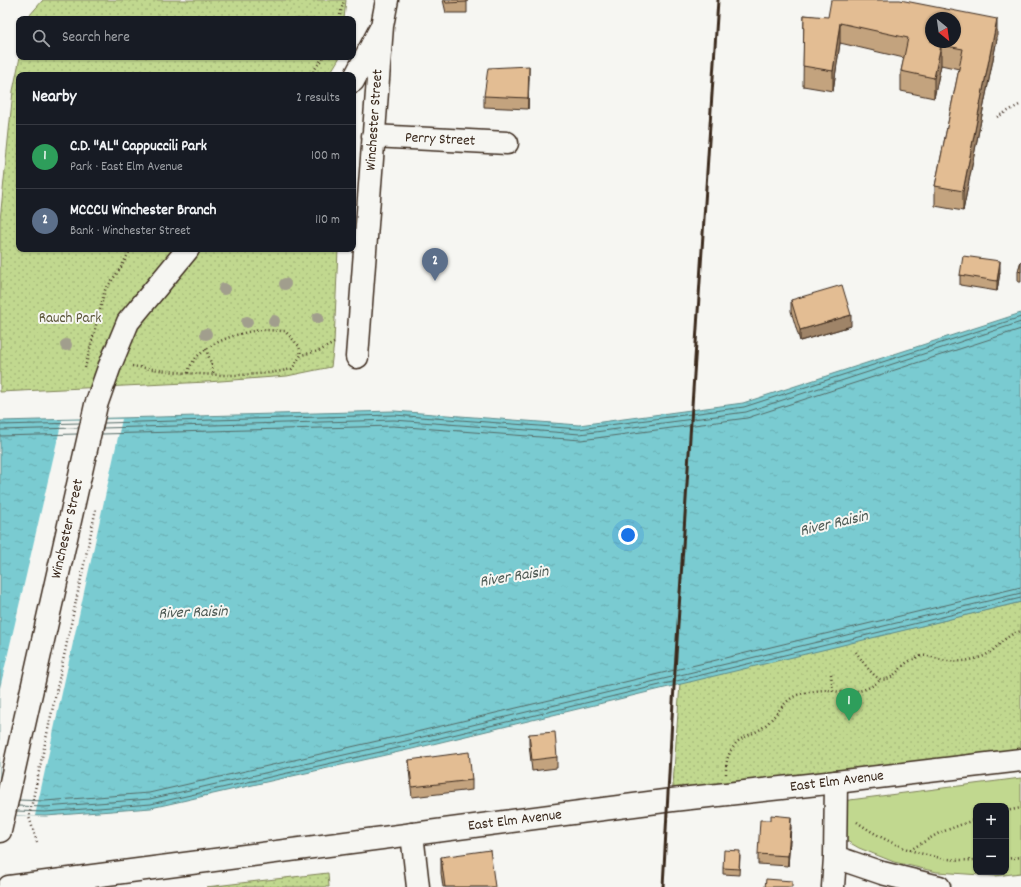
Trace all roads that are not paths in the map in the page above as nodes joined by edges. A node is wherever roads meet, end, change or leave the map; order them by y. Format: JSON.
{"nodes":[{"id":1,"x":387,"y":0,"type":"edge"},
{"id":2,"x":382,"y":26,"type":"junction"},
{"id":3,"x":356,"y":76,"type":"edge"},
{"id":4,"x":373,"y":136,"type":"junction"},
{"id":5,"x":506,"y":143,"type":"dead end"},
{"id":6,"x":186,"y":252,"type":"edge"},
{"id":7,"x":357,"y":358,"type":"dead end"},
{"id":8,"x":1021,"y":760,"type":"edge"},
{"id":9,"x":836,"y":782,"type":"junction"},
{"id":10,"x":1,"y":827,"type":"edge"},
{"id":11,"x":412,"y":834,"type":"junction"},
{"id":12,"x":835,"y":857,"type":"junction"},
{"id":13,"x":9,"y":887,"type":"edge"},
{"id":14,"x":418,"y":887,"type":"edge"},
{"id":15,"x":833,"y":887,"type":"edge"},
{"id":16,"x":939,"y":887,"type":"edge"}],
"edges":[{"from":1,"to":2,"type":"street","name":"Winchester Street"},
{"from":2,"to":3,"type":"street","name":"Winchester Street"},
{"from":2,"to":4,"type":"street","name":"Winchester Street"},
{"from":4,"to":5,"type":"street","name":"Perry Street"},
{"from":4,"to":7,"type":"street","name":"Winchester Street"},
{"from":6,"to":10,"type":"street","name":"Winchester Street"},
{"from":8,"to":9,"type":"street","name":"East Elm Avenue"},
{"from":9,"to":11,"type":"street","name":"East Elm Avenue"},
{"from":9,"to":12,"type":"street"},
{"from":11,"to":13,"type":"street","name":"East Elm Avenue"},
{"from":11,"to":14,"type":"street"},
{"from":12,"to":15,"type":"street"},
{"from":12,"to":16,"type":"street"}]}
